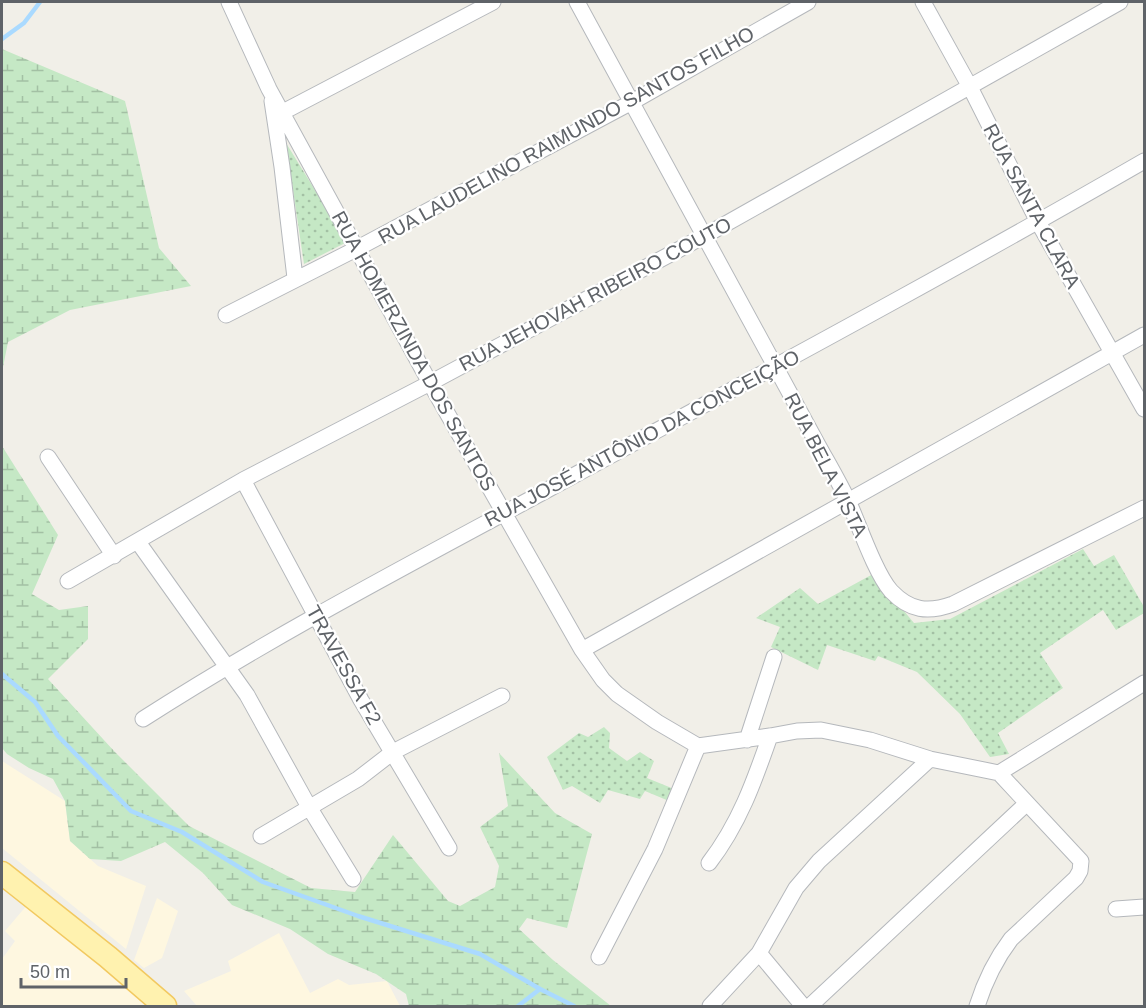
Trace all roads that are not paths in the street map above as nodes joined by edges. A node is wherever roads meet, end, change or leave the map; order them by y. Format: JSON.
{"nodes":[{"id":1,"x":229,"y":2,"type":"edge"},
{"id":2,"x":493,"y":2,"type":"edge"},
{"id":3,"x":577,"y":2,"type":"edge"},
{"id":4,"x":808,"y":2,"type":"edge"},
{"id":5,"x":923,"y":2,"type":"edge"},
{"id":6,"x":1120,"y":2,"type":"edge"},
{"id":7,"x":970,"y":87,"type":"junction"},
{"id":8,"x":269,"y":89,"type":"junction"},
{"id":9,"x":632,"y":102,"type":"junction"},
{"id":10,"x":282,"y":112,"type":"junction"},
{"id":11,"x":1144,"y":161,"type":"edge"},
{"id":12,"x":1038,"y":222,"type":"junction"},
{"id":13,"x":706,"y":235,"type":"junction"},
{"id":14,"x":356,"y":249,"type":"junction"},
{"id":15,"x":295,"y":278,"type":"junction"},
{"id":16,"x":226,"y":315,"type":"dead end"},
{"id":17,"x":1144,"y":335,"type":"edge"},
{"id":18,"x":1113,"y":353,"type":"junction"},
{"id":19,"x":775,"y":366,"type":"junction"},
{"id":20,"x":430,"y":383,"type":"junction"},
{"id":21,"x":1144,"y":409,"type":"edge"},
{"id":22,"x":48,"y":457,"type":"dead end"},
{"id":23,"x":243,"y":480,"type":"junction"},
{"id":24,"x":848,"y":501,"type":"junction"},
{"id":25,"x":1144,"y":508,"type":"edge"},
{"id":26,"x":504,"y":513,"type":"junction"},
{"id":27,"x":138,"y":542,"type":"junction"},
{"id":28,"x":114,"y":555,"type":"junction"},
{"id":29,"x":68,"y":582,"type":"dead end"},
{"id":30,"x":316,"y":615,"type":"junction"},
{"id":31,"x":582,"y":650,"type":"junction"},
{"id":32,"x":774,"y":657,"type":"dead end"},
{"id":33,"x":227,"y":665,"type":"junction"},
{"id":34,"x":1144,"y":683,"type":"edge"},
{"id":35,"x":502,"y":696,"type":"dead end"},
{"id":36,"x":142,"y":718,"type":"dead end"},
{"id":37,"x":770,"y":736,"type":"junction"},
{"id":38,"x":747,"y":740,"type":"junction"},
{"id":39,"x":698,"y":746,"type":"junction"},
{"id":40,"x":393,"y":752,"type":"junction"},
{"id":41,"x":930,"y":759,"type":"junction"},
{"id":42,"x":999,"y":773,"type":"junction"},
{"id":43,"x":1027,"y":803,"type":"junction"},
{"id":44,"x":309,"y":807,"type":"junction"},
{"id":45,"x":261,"y":836,"type":"dead end"},
{"id":46,"x":449,"y":848,"type":"dead end"},
{"id":47,"x":709,"y":863,"type":"dead end"},
{"id":48,"x":2,"y":873,"type":"edge"},
{"id":49,"x":352,"y":879,"type":"dead end"},
{"id":50,"x":1144,"y":907,"type":"edge"},
{"id":51,"x":1116,"y":909,"type":"dead end"},
{"id":52,"x":759,"y":953,"type":"junction"},
{"id":53,"x":599,"y":957,"type":"dead end"},
{"id":54,"x":165,"y":1006,"type":"edge"},
{"id":55,"x":710,"y":1006,"type":"edge"},
{"id":56,"x":803,"y":1006,"type":"edge"},
{"id":57,"x":810,"y":1006,"type":"edge"},
{"id":58,"x":977,"y":1006,"type":"edge"}],
"edges":[{"from":1,"to":8,"type":"street","name":"RUA HOMERZINDA DOS SANTOS"},
{"from":2,"to":10,"type":"street"},
{"from":3,"to":9,"type":"street","name":"RUA BELA VISTA"},
{"from":4,"to":9,"type":"street","name":"RUA LAUDELINO RAIMUNDO SANTOS FILHO"},
{"from":5,"to":7,"type":"street","name":"RUA SANTA CLARA"},
{"from":6,"to":7,"type":"street","name":"RUA JEHOVAH RIBEIRO COUTO"},
{"from":7,"to":12,"type":"street","name":"RUA SANTA CLARA"},
{"from":7,"to":13,"type":"street","name":"RUA JEHOVAH RIBEIRO COUTO"},
{"from":8,"to":10,"type":"street","name":"RUA HOMERZINDA DOS SANTOS"},
{"from":8,"to":15,"type":"street","name":"RUA HOMERZINDA DOS SANTOS"},
{"from":9,"to":13,"type":"street","name":"RUA BELA VISTA"},
{"from":9,"to":14,"type":"street","name":"RUA LAUDELINO RAIMUNDO SANTOS FILHO"},
{"from":10,"to":14,"type":"street","name":"RUA HOMERZINDA DOS SANTOS"},
{"from":11,"to":12,"type":"street","name":"RUA JOSÉ ANTÔNIO DA CONCEIÇÃO"},
{"from":12,"to":18,"type":"street","name":"RUA SANTA CLARA"},
{"from":12,"to":19,"type":"street","name":"RUA JOSÉ ANTÔNIO DA CONCEIÇÃO"},
{"from":13,"to":19,"type":"street","name":"RUA BELA VISTA"},
{"from":13,"to":20,"type":"street","name":"RUA JEHOVAH RIBEIRO COUTO"},
{"from":14,"to":15,"type":"street","name":"RUA LAUDELINO RAIMUNDO SANTOS FILHO"},
{"from":14,"to":20,"type":"street","name":"RUA HOMERZINDA DOS SANTOS"},
{"from":15,"to":16,"type":"street","name":"RUA LAUDELINO RAIMUNDO SANTOS FILHO"},
{"from":17,"to":18,"type":"street"},
{"from":18,"to":21,"type":"street","name":"RUA SANTA CLARA"},
{"from":18,"to":24,"type":"street"},
{"from":19,"to":24,"type":"street","name":"RUA BELA VISTA"},
{"from":19,"to":26,"type":"street","name":"RUA JOSÉ ANTÔNIO DA CONCEIÇÃO"},
{"from":20,"to":23,"type":"street","name":"RUA JEHOVAH RIBEIRO COUTO"},
{"from":20,"to":26,"type":"street","name":"RUA HOMERZINDA DOS SANTOS"},
{"from":22,"to":28,"type":"street"},
{"from":23,"to":27,"type":"street","name":"RUA JEHOVAH RIBEIRO COUTO"},
{"from":23,"to":30,"type":"street","name":"TRAVESSA F2"},
{"from":24,"to":25,"type":"street","name":"RUA BELA VISTA"},
{"from":24,"to":31,"type":"street"},
{"from":26,"to":30,"type":"street","name":"RUA JOSÉ ANTÔNIO DA CONCEIÇÃO"},
{"from":26,"to":31,"type":"street","name":"RUA HOMERZINDA DOS SANTOS"},
{"from":27,"to":28,"type":"street","name":"RUA JEHOVAH RIBEIRO COUTO"},
{"from":27,"to":33,"type":"street"},
{"from":28,"to":29,"type":"street","name":"RUA JEHOVAH RIBEIRO COUTO"},
{"from":30,"to":33,"type":"street","name":"RUA JOSÉ ANTÔNIO DA CONCEIÇÃO"},
{"from":30,"to":40,"type":"street","name":"TRAVESSA F2"},
{"from":31,"to":39,"type":"street","name":"RUA HOMERZINDA DOS SANTOS"},
{"from":32,"to":38,"type":"street"},
{"from":33,"to":36,"type":"street","name":"RUA JOSÉ ANTÔNIO DA CONCEIÇÃO"},
{"from":33,"to":44,"type":"street"},
{"from":34,"to":42,"type":"street"},
{"from":35,"to":40,"type":"street"},
{"from":37,"to":38,"type":"street"},
{"from":37,"to":41,"type":"street"},
{"from":37,"to":47,"type":"street"},
{"from":38,"to":39,"type":"street"},
{"from":39,"to":53,"type":"street"},
{"from":40,"to":44,"type":"street"},
{"from":40,"to":46,"type":"street","name":"TRAVESSA F2"},
{"from":41,"to":42,"type":"street"},
{"from":41,"to":52,"type":"street"},
{"from":42,"to":43,"type":"street"},
{"from":43,"to":57,"type":"street"},
{"from":43,"to":58,"type":"street"},
{"from":44,"to":45,"type":"street"},
{"from":44,"to":49,"type":"street"},
{"from":48,"to":54,"type":"main road"},
{"from":50,"to":51,"type":"street"},
{"from":52,"to":55,"type":"street"},
{"from":52,"to":56,"type":"street"}]}
